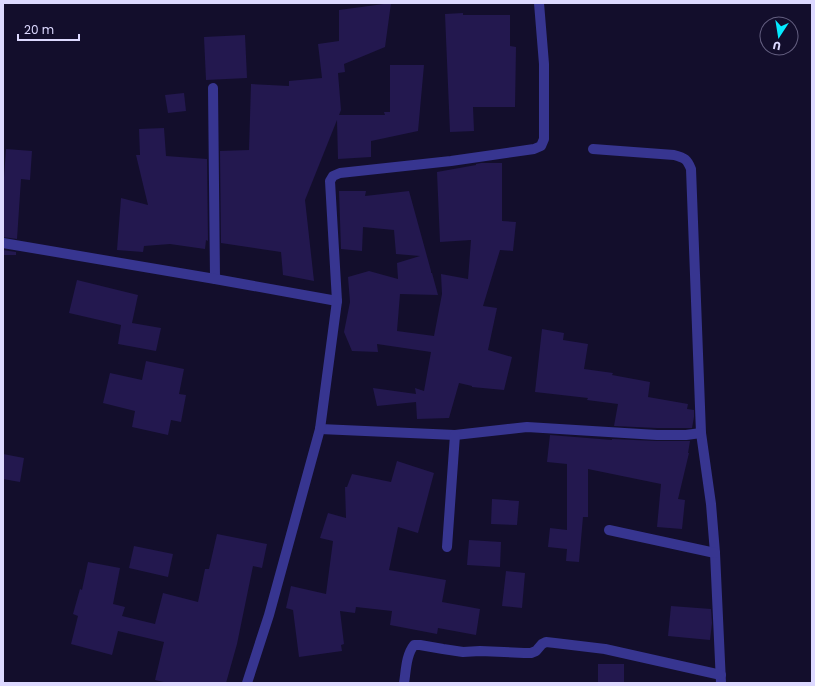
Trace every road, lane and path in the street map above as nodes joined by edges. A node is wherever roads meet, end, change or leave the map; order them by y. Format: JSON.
{"nodes":[{"id":1,"x":539,"y":3,"type":"edge"},
{"id":2,"x":213,"y":88,"type":"dead end"},
{"id":3,"x":593,"y":149,"type":"dead end"},
{"id":4,"x":3,"y":243,"type":"edge"},
{"id":5,"x":216,"y":279,"type":"junction"},
{"id":6,"x":337,"y":301,"type":"junction"},
{"id":7,"x":320,"y":429,"type":"junction"},
{"id":8,"x":701,"y":433,"type":"junction"},
{"id":9,"x":455,"y":435,"type":"junction"},
{"id":10,"x":609,"y":530,"type":"dead end"},
{"id":11,"x":447,"y":547,"type":"dead end"},
{"id":12,"x":715,"y":553,"type":"junction"},
{"id":13,"x":721,"y":679,"type":"edge"},
{"id":14,"x":246,"y":683,"type":"edge"},
{"id":15,"x":404,"y":683,"type":"edge"}],
"edges":[{"from":1,"to":6,"type":"street"},
{"from":2,"to":5,"type":"street"},
{"from":3,"to":8,"type":"street"},
{"from":4,"to":5,"type":"street"},
{"from":5,"to":6,"type":"street"},
{"from":6,"to":7,"type":"street"},
{"from":7,"to":9,"type":"street"},
{"from":7,"to":14,"type":"street"},
{"from":8,"to":9,"type":"street"},
{"from":8,"to":12,"type":"street"},
{"from":9,"to":11,"type":"street"},
{"from":10,"to":12,"type":"street"},
{"from":12,"to":13,"type":"street"},
{"from":13,"to":15,"type":"street"}]}
